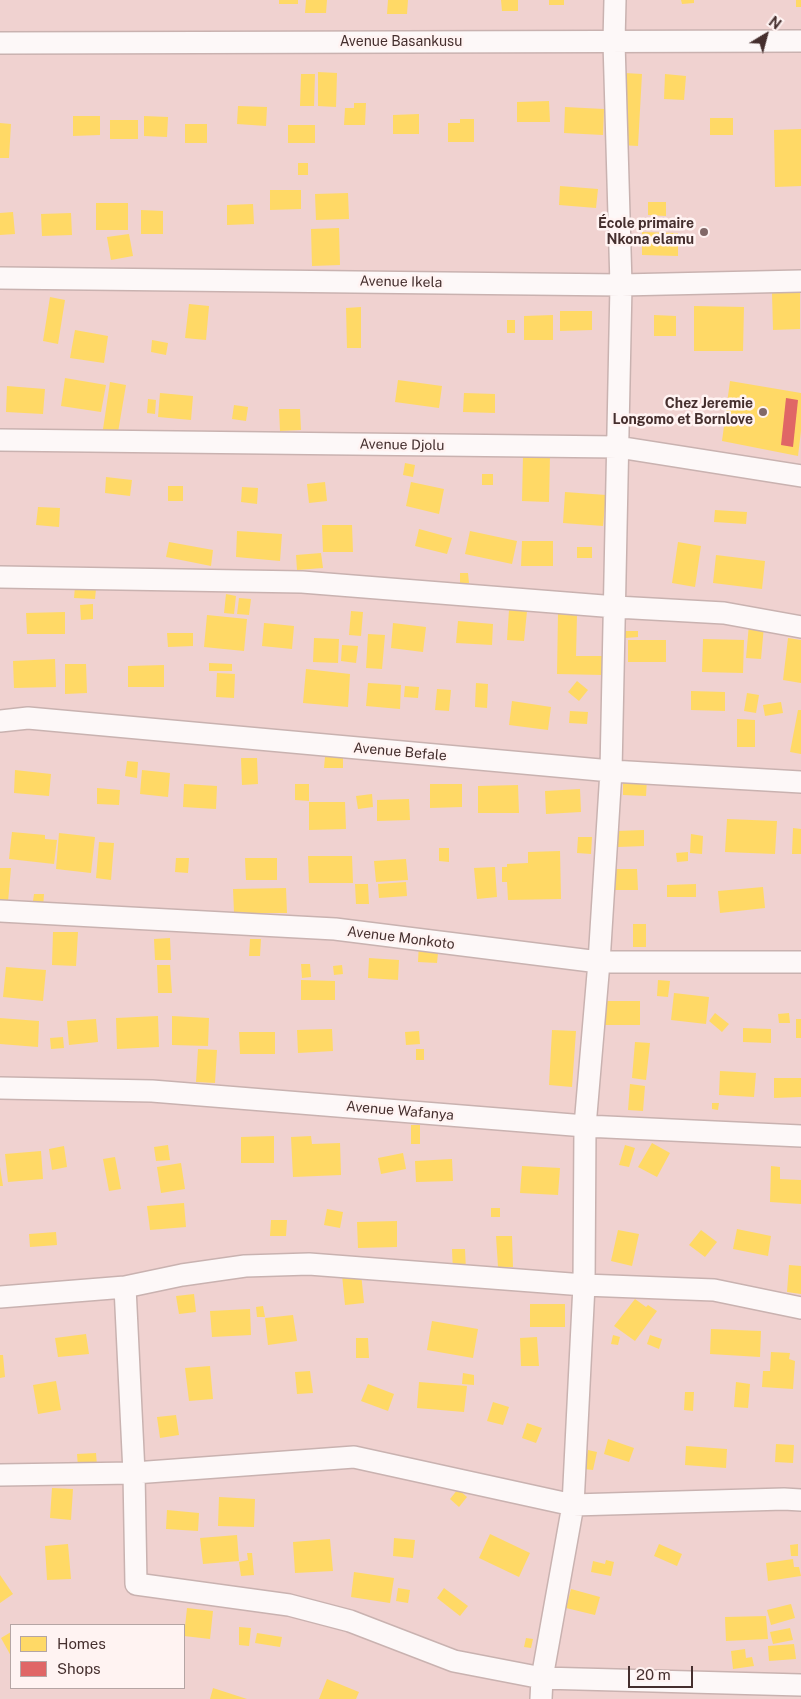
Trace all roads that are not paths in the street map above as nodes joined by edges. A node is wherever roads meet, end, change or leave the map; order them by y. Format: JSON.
{"nodes":[{"id":1,"x":615,"y":0,"type":"edge"},
{"id":2,"x":801,"y":41,"type":"edge"},
{"id":3,"x":614,"y":42,"type":"junction"},
{"id":4,"x":0,"y":43,"type":"edge"},
{"id":5,"x":0,"y":278,"type":"edge"},
{"id":6,"x":801,"y":281,"type":"edge"},
{"id":7,"x":622,"y":285,"type":"junction"},
{"id":8,"x":0,"y":440,"type":"edge"},
{"id":9,"x":618,"y":448,"type":"junction"},
{"id":10,"x":801,"y":476,"type":"edge"},
{"id":11,"x":0,"y":577,"type":"edge"},
{"id":12,"x":616,"y":607,"type":"junction"},
{"id":13,"x":801,"y":627,"type":"edge"},
{"id":14,"x":0,"y":721,"type":"edge"},
{"id":15,"x":611,"y":771,"type":"junction"},
{"id":16,"x":801,"y":782,"type":"edge"},
{"id":17,"x":0,"y":911,"type":"edge"},
{"id":18,"x":599,"y":962,"type":"junction"},
{"id":19,"x":801,"y":962,"type":"edge"},
{"id":20,"x":0,"y":1088,"type":"edge"},
{"id":21,"x":585,"y":1126,"type":"junction"},
{"id":22,"x":801,"y":1136,"type":"edge"},
{"id":23,"x":584,"y":1285,"type":"junction"},
{"id":24,"x":125,"y":1287,"type":"junction"},
{"id":25,"x":0,"y":1297,"type":"edge"},
{"id":26,"x":801,"y":1308,"type":"edge"},
{"id":27,"x":134,"y":1473,"type":"junction"},
{"id":28,"x":0,"y":1475,"type":"edge"},
{"id":29,"x":801,"y":1500,"type":"edge"},
{"id":30,"x":573,"y":1505,"type":"junction"},
{"id":31,"x":542,"y":1678,"type":"junction"},
{"id":32,"x":801,"y":1685,"type":"edge"},
{"id":33,"x":542,"y":1699,"type":"edge"}],
"edges":[{"from":1,"to":3,"type":"street"},
{"from":2,"to":3,"type":"street","name":"Avenue Basankusu"},
{"from":3,"to":4,"type":"street","name":"Avenue Basankusu"},
{"from":3,"to":7,"type":"street"},
{"from":5,"to":7,"type":"street","name":"Avenue Ikela"},
{"from":6,"to":7,"type":"street","name":"Avenue Ikela"},
{"from":7,"to":9,"type":"street"},
{"from":8,"to":9,"type":"street","name":"Avenue Djolu"},
{"from":9,"to":10,"type":"street","name":"Avenue Djolu"},
{"from":9,"to":12,"type":"street"},
{"from":11,"to":12,"type":"street"},
{"from":12,"to":13,"type":"street"},
{"from":12,"to":15,"type":"street"},
{"from":14,"to":15,"type":"street","name":"Avenue Befale"},
{"from":15,"to":16,"type":"street","name":"Avenue Befale"},
{"from":15,"to":18,"type":"street"},
{"from":17,"to":18,"type":"street","name":"Avenue Monkoto"},
{"from":18,"to":19,"type":"street","name":"Avenue Monkoto"},
{"from":18,"to":21,"type":"street"},
{"from":20,"to":21,"type":"street","name":"Avenue Wafanya"},
{"from":21,"to":22,"type":"street","name":"Avenue Wafanya"},
{"from":21,"to":23,"type":"street"},
{"from":23,"to":24,"type":"street"},
{"from":23,"to":26,"type":"street"},
{"from":23,"to":30,"type":"street"},
{"from":24,"to":25,"type":"street"},
{"from":24,"to":27,"type":"street"},
{"from":27,"to":28,"type":"street"},
{"from":27,"to":30,"type":"street"},
{"from":27,"to":31,"type":"street"},
{"from":29,"to":30,"type":"street"},
{"from":30,"to":31,"type":"street"},
{"from":31,"to":32,"type":"street"},
{"from":31,"to":33,"type":"street"}]}
